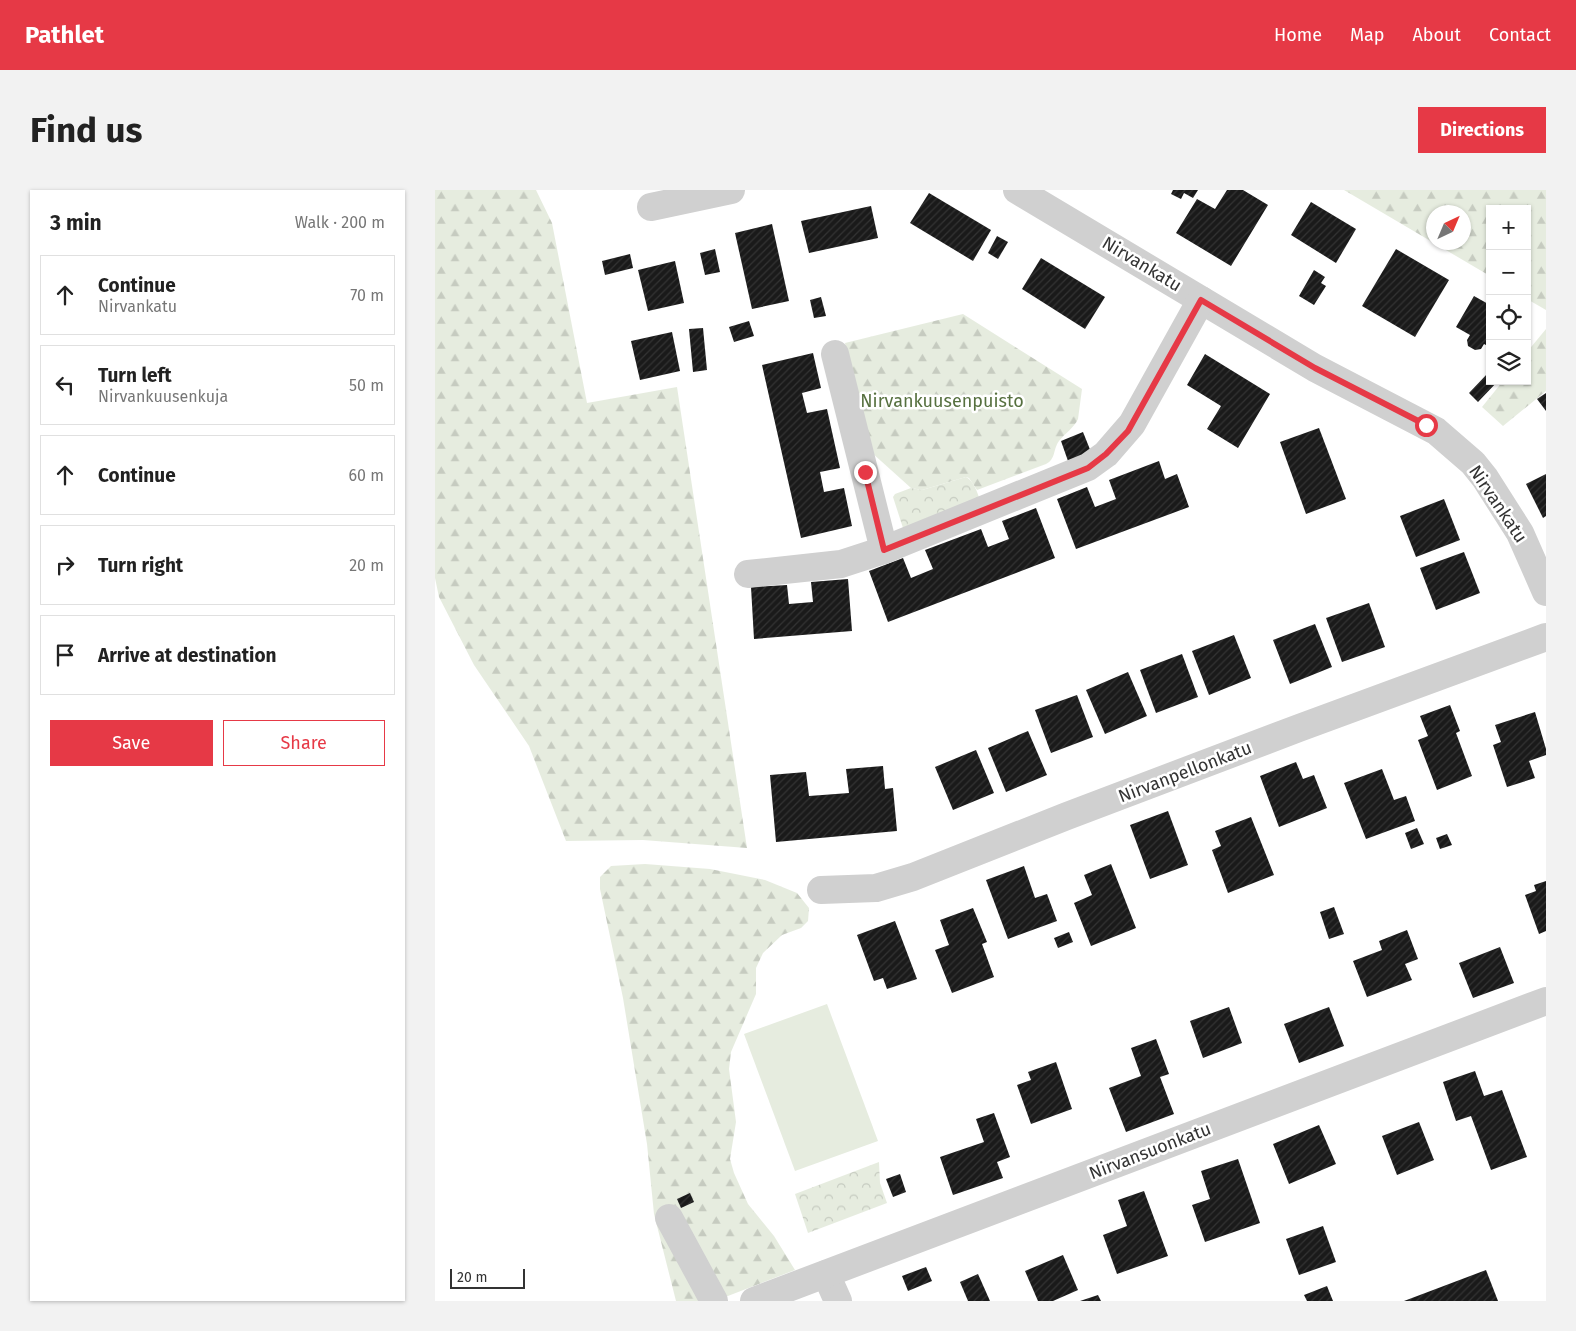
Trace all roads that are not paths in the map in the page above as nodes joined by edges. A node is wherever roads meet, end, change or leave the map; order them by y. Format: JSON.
{"nodes":[{"id":1,"x":731,"y":190,"type":"edge"},
{"id":2,"x":1017,"y":190,"type":"edge"},
{"id":3,"x":651,"y":207,"type":"dead end"},
{"id":4,"x":1201,"y":300,"type":"junction"},
{"id":5,"x":835,"y":354,"type":"dead end"},
{"id":6,"x":884,"y":550,"type":"junction"},
{"id":7,"x":748,"y":574,"type":"dead end"},
{"id":8,"x":1546,"y":592,"type":"edge"},
{"id":9,"x":1546,"y":637,"type":"edge"},
{"id":10,"x":821,"y":890,"type":"dead end"},
{"id":11,"x":1546,"y":1002,"type":"edge"},
{"id":12,"x":669,"y":1218,"type":"dead end"},
{"id":13,"x":826,"y":1274,"type":"junction"},
{"id":14,"x":714,"y":1301,"type":"edge"},
{"id":15,"x":754,"y":1301,"type":"edge"},
{"id":16,"x":838,"y":1301,"type":"edge"}],
"edges":[{"from":1,"to":3,"type":"street"},
{"from":2,"to":4,"type":"street","name":"Nirvankatu"},
{"from":4,"to":6,"type":"street"},
{"from":4,"to":8,"type":"street","name":"Nirvankatu"},
{"from":5,"to":6,"type":"street"},
{"from":6,"to":7,"type":"street"},
{"from":9,"to":10,"type":"street","name":"Nirvanpellonkatu"},
{"from":11,"to":13,"type":"street","name":"Nirvansuonkatu"},
{"from":12,"to":14,"type":"street"},
{"from":13,"to":15,"type":"street","name":"Nirvansuonkatu"},
{"from":13,"to":16,"type":"street"}]}
